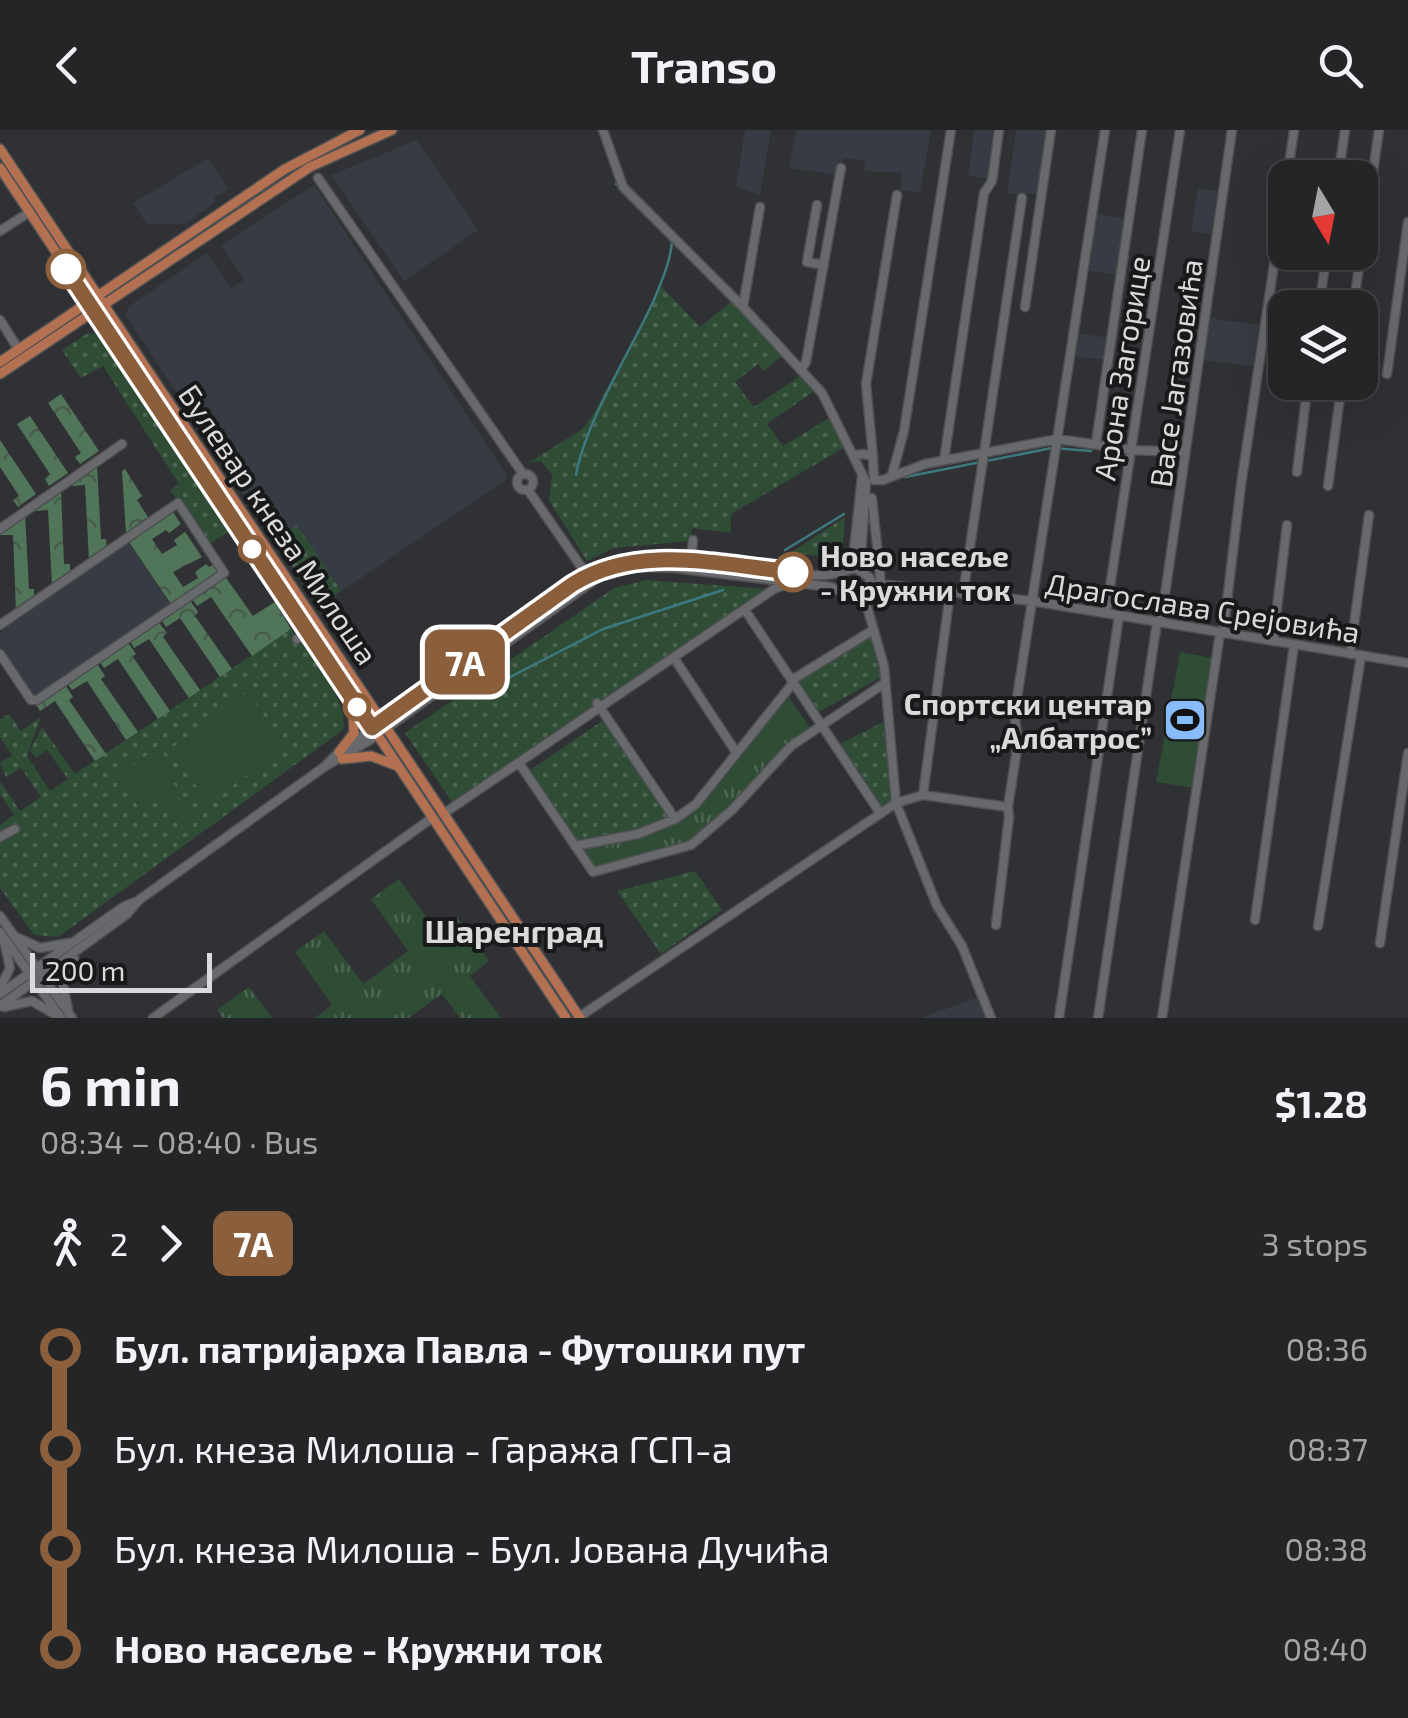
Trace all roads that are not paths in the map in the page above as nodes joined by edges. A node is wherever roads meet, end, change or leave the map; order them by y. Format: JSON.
{"nodes":[{"id":1,"x":360,"y":130,"type":"edge"},
{"id":2,"x":392,"y":130,"type":"edge"},
{"id":3,"x":603,"y":130,"type":"edge"},
{"id":4,"x":951,"y":130,"type":"edge"},
{"id":5,"x":999,"y":130,"type":"edge"},
{"id":6,"x":1051,"y":130,"type":"edge"},
{"id":7,"x":1106,"y":130,"type":"edge"},
{"id":8,"x":1142,"y":130,"type":"edge"},
{"id":9,"x":1180,"y":130,"type":"edge"},
{"id":10,"x":1232,"y":130,"type":"edge"},
{"id":11,"x":1294,"y":130,"type":"edge"},
{"id":12,"x":1345,"y":130,"type":"edge"},
{"id":13,"x":1379,"y":130,"type":"edge"},
{"id":14,"x":0,"y":149,"type":"edge"},
{"id":15,"x":336,"y":153,"type":"junction"},
{"id":16,"x":1290,"y":160,"type":"edge"},
{"id":17,"x":1341,"y":160,"type":"edge"},
{"id":18,"x":0,"y":168,"type":"edge"},
{"id":19,"x":841,"y":168,"type":"dead end"},
{"id":20,"x":318,"y":178,"type":"junction"},
{"id":21,"x":290,"y":180,"type":"junction"},
{"id":22,"x":897,"y":196,"type":"dead end"},
{"id":23,"x":1022,"y":198,"type":"dead end"},
{"id":24,"x":816,"y":205,"type":"dead end"},
{"id":25,"x":760,"y":207,"type":"dead end"},
{"id":26,"x":28,"y":213,"type":"junction"},
{"id":27,"x":1408,"y":222,"type":"edge"},
{"id":28,"x":0,"y":231,"type":"edge"},
{"id":29,"x":824,"y":265,"type":"junction"},
{"id":30,"x":1273,"y":270,"type":"edge"},
{"id":31,"x":1355,"y":290,"type":"edge"},
{"id":32,"x":96,"y":305,"type":"junction"},
{"id":33,"x":743,"y":306,"type":"junction"},
{"id":34,"x":1025,"y":307,"type":"dead end"},
{"id":35,"x":0,"y":320,"type":"edge"},
{"id":36,"x":19,"y":350,"type":"junction"},
{"id":37,"x":0,"y":362,"type":"edge"},
{"id":38,"x":802,"y":370,"type":"junction"},
{"id":39,"x":0,"y":374,"type":"edge"},
{"id":40,"x":1387,"y":374,"type":"dead end"},
{"id":41,"x":1306,"y":400,"type":"edge"},
{"id":42,"x":1340,"y":400,"type":"edge"},
{"id":43,"x":1096,"y":443,"type":"junction"},
{"id":44,"x":122,"y":444,"type":"dead end"},
{"id":45,"x":1058,"y":446,"type":"junction"},
{"id":46,"x":1132,"y":450,"type":"junction"},
{"id":47,"x":1185,"y":452,"type":"junction"},
{"id":48,"x":854,"y":456,"type":"junction"},
{"id":49,"x":872,"y":457,"type":"junction"},
{"id":50,"x":944,"y":460,"type":"junction"},
{"id":51,"x":982,"y":460,"type":"junction"},
{"id":52,"x":1297,"y":472,"type":"dead end"},
{"id":53,"x":892,"y":475,"type":"junction"},
{"id":54,"x":862,"y":476,"type":"junction"},
{"id":55,"x":1328,"y":486,"type":"dead end"},
{"id":56,"x":872,"y":498,"type":"dead end"},
{"id":57,"x":1370,"y":514,"type":"dead end"},
{"id":58,"x":240,"y":520,"type":"junction"},
{"id":59,"x":1287,"y":525,"type":"dead end"},
{"id":60,"x":0,"y":529,"type":"edge"},
{"id":61,"x":692,"y":540,"type":"dead end"},
{"id":62,"x":691,"y":562,"type":"junction"},
{"id":63,"x":848,"y":570,"type":"junction"},
{"id":64,"x":863,"y":570,"type":"junction"},
{"id":65,"x":589,"y":578,"type":"junction"},
{"id":66,"x":871,"y":582,"type":"junction"},
{"id":67,"x":772,"y":584,"type":"junction"},
{"id":68,"x":881,"y":584,"type":"junction"},
{"id":69,"x":841,"y":592,"type":"junction"},
{"id":70,"x":950,"y":592,"type":"junction"},
{"id":71,"x":963,"y":594,"type":"junction"},
{"id":72,"x":864,"y":596,"type":"junction"},
{"id":73,"x":852,"y":599,"type":"junction"},
{"id":74,"x":1032,"y":601,"type":"junction"},
{"id":75,"x":745,"y":610,"type":"junction"},
{"id":76,"x":1106,"y":613,"type":"junction"},
{"id":77,"x":1119,"y":616,"type":"junction"},
{"id":78,"x":1159,"y":622,"type":"junction"},
{"id":79,"x":0,"y":625,"type":"edge"},
{"id":80,"x":872,"y":626,"type":"junction"},
{"id":81,"x":1222,"y":633,"type":"junction"},
{"id":82,"x":1273,"y":641,"type":"junction"},
{"id":83,"x":1294,"y":645,"type":"junction"},
{"id":84,"x":0,"y":654,"type":"edge"},
{"id":85,"x":1350,"y":654,"type":"junction"},
{"id":86,"x":1360,"y":656,"type":"junction"},
{"id":87,"x":674,"y":658,"type":"junction"},
{"id":88,"x":1408,"y":663,"type":"edge"},
{"id":89,"x":792,"y":682,"type":"junction"},
{"id":90,"x":885,"y":683,"type":"junction"},
{"id":91,"x":351,"y":698,"type":"junction"},
{"id":92,"x":598,"y":706,"type":"junction"},
{"id":93,"x":821,"y":725,"type":"junction"},
{"id":94,"x":379,"y":729,"type":"junction"},
{"id":95,"x":736,"y":752,"type":"junction"},
{"id":96,"x":1408,"y":753,"type":"edge"},
{"id":97,"x":341,"y":756,"type":"junction"},
{"id":98,"x":519,"y":762,"type":"junction"},
{"id":99,"x":398,"y":767,"type":"junction"},
{"id":100,"x":923,"y":795,"type":"junction"},
{"id":101,"x":896,"y":802,"type":"junction"},
{"id":102,"x":1008,"y":807,"type":"junction"},
{"id":103,"x":880,"y":813,"type":"junction"},
{"id":104,"x":443,"y":814,"type":"junction"},
{"id":105,"x":432,"y":818,"type":"junction"},
{"id":106,"x":675,"y":819,"type":"junction"},
{"id":107,"x":15,"y":829,"type":"dead end"},
{"id":108,"x":0,"y":837,"type":"edge"},
{"id":109,"x":575,"y":846,"type":"junction"},
{"id":110,"x":0,"y":916,"type":"edge"},
{"id":111,"x":1255,"y":920,"type":"dead end"},
{"id":112,"x":996,"y":925,"type":"dead end"},
{"id":113,"x":1318,"y":926,"type":"dead end"},
{"id":114,"x":2,"y":934,"type":"edge"},
{"id":115,"x":14,"y":936,"type":"junction"},
{"id":116,"x":1380,"y":943,"type":"dead end"},
{"id":117,"x":80,"y":944,"type":"junction"},
{"id":118,"x":36,"y":975,"type":"junction"},
{"id":119,"x":0,"y":991,"type":"edge"},
{"id":120,"x":0,"y":1007,"type":"edge"},
{"id":121,"x":67,"y":1017,"type":"edge"},
{"id":122,"x":580,"y":1017,"type":"edge"},
{"id":123,"x":152,"y":1018,"type":"edge"},
{"id":124,"x":566,"y":1018,"type":"edge"},
{"id":125,"x":991,"y":1018,"type":"edge"},
{"id":126,"x":1059,"y":1018,"type":"edge"},
{"id":127,"x":1098,"y":1018,"type":"edge"},
{"id":128,"x":1162,"y":1018,"type":"edge"}],
"edges":[{"from":1,"to":32,"type":"main road"},
{"from":2,"to":15,"type":"main road"},
{"from":3,"to":33,"type":"street"},
{"from":4,"to":53,"type":"street"},
{"from":5,"to":50,"type":"street"},
{"from":6,"to":34,"type":"street"},
{"from":7,"to":45,"type":"street"},
{"from":8,"to":43,"type":"street"},
{"from":9,"to":46,"type":"street","name":"Арона Загорице"},
{"from":10,"to":47,"type":"street","name":"Васе Јагазовића"},
{"from":11,"to":16,"type":"street"},
{"from":12,"to":17,"type":"street"},
{"from":13,"to":31,"type":"street"},
{"from":14,"to":32,"type":"main road"},
{"from":15,"to":20,"type":"street"},
{"from":15,"to":21,"type":"main road"},
{"from":18,"to":26,"type":"main road"},
{"from":19,"to":29,"type":"street"},
{"from":20,"to":21,"type":"street"},
{"from":20,"to":65,"type":"street"},
{"from":21,"to":32,"type":"main road"},
{"from":22,"to":49,"type":"street"},
{"from":23,"to":51,"type":"street"},
{"from":24,"to":29,"type":"street"},
{"from":25,"to":33,"type":"street"},
{"from":26,"to":28,"type":"street"},
{"from":26,"to":32,"type":"main road"},
{"from":27,"to":40,"type":"street"},
{"from":29,"to":38,"type":"street"},
{"from":30,"to":81,"type":"street"},
{"from":32,"to":36,"type":"main road"},
{"from":32,"to":39,"type":"main road"},
{"from":32,"to":58,"type":"main road","name":"Булевар кнеза Милоша"},
{"from":33,"to":38,"type":"street"},
{"from":35,"to":36,"type":"street"},
{"from":36,"to":37,"type":"main road"},
{"from":38,"to":48,"type":"street"},
{"from":41,"to":52,"type":"street"},
{"from":42,"to":55,"type":"street"},
{"from":43,"to":45,"type":"street"},
{"from":43,"to":46,"type":"street"},
{"from":44,"to":60,"type":"street"},
{"from":45,"to":51,"type":"street"},
{"from":45,"to":74,"type":"street"},
{"from":46,"to":47,"type":"street"},
{"from":46,"to":76,"type":"street","name":"Арона Загорице"},
{"from":47,"to":78,"type":"street","name":"Васе Јагазовића"},
{"from":48,"to":49,"type":"street"},
{"from":48,"to":54,"type":"street"},
{"from":49,"to":53,"type":"street"},
{"from":50,"to":51,"type":"street"},
{"from":50,"to":53,"type":"street"},
{"from":51,"to":71,"type":"street"},
{"from":54,"to":63,"type":"street"},
{"from":54,"to":64,"type":"street"},
{"from":56,"to":68,"type":"street"},
{"from":57,"to":85,"type":"street"},
{"from":58,"to":91,"type":"main road","name":"Булевар кнеза Милоша"},
{"from":58,"to":94,"type":"main road","name":"Булевар кнеза Милоша"},
{"from":59,"to":82,"type":"street"},
{"from":61,"to":62,"type":"street"},
{"from":62,"to":63,"type":"street"},
{"from":62,"to":65,"type":"street"},
{"from":63,"to":64,"type":"street"},
{"from":63,"to":69,"type":"street"},
{"from":64,"to":66,"type":"street"},
{"from":65,"to":67,"type":"street"},
{"from":65,"to":94,"type":"street"},
{"from":66,"to":68,"type":"street","name":"Драгослава Срејовића"},
{"from":66,"to":72,"type":"street"},
{"from":67,"to":69,"type":"street"},
{"from":67,"to":75,"type":"street"},
{"from":68,"to":70,"type":"street","name":"Драгослава Срејовића"},
{"from":69,"to":73,"type":"street"},
{"from":70,"to":71,"type":"street","name":"Драгослава Срејовића"},
{"from":70,"to":100,"type":"street"},
{"from":71,"to":74,"type":"street","name":"Драгослава Срејовића"},
{"from":72,"to":73,"type":"street"},
{"from":72,"to":80,"type":"street"},
{"from":73,"to":80,"type":"street"},
{"from":74,"to":76,"type":"street","name":"Драгослава Срејовића"},
{"from":74,"to":102,"type":"street"},
{"from":75,"to":87,"type":"street"},
{"from":75,"to":89,"type":"street"},
{"from":76,"to":77,"type":"street","name":"Драгослава Срејовића"},
{"from":77,"to":78,"type":"street","name":"Драгослава Срејовића"},
{"from":77,"to":126,"type":"street"},
{"from":78,"to":81,"type":"street","name":"Драгослава Срејовића"},
{"from":78,"to":127,"type":"street","name":"Васе Јагазовића"},
{"from":79,"to":84,"type":"street"},
{"from":80,"to":89,"type":"street"},
{"from":80,"to":90,"type":"street"},
{"from":81,"to":82,"type":"street","name":"Драгослава Срејовића"},
{"from":81,"to":128,"type":"street"},
{"from":82,"to":83,"type":"street","name":"Драгослава Срејовића"},
{"from":83,"to":85,"type":"street","name":"Драгослава Срејовића"},
{"from":83,"to":111,"type":"street"},
{"from":85,"to":86,"type":"street","name":"Драгослава Срејовића"},
{"from":86,"to":88,"type":"street","name":"Драгослава Срејовића"},
{"from":86,"to":113,"type":"street"},
{"from":87,"to":92,"type":"street"},
{"from":87,"to":95,"type":"street"},
{"from":89,"to":93,"type":"street"},
{"from":89,"to":95,"type":"street"},
{"from":90,"to":93,"type":"street"},
{"from":90,"to":101,"type":"street"},
{"from":91,"to":94,"type":"main road","name":"Булевар кнеза Милоша"},
{"from":91,"to":97,"type":"main road"},
{"from":92,"to":98,"type":"street"},
{"from":92,"to":106,"type":"street"},
{"from":93,"to":103,"type":"street"},
{"from":93,"to":109,"type":"street"},
{"from":94,"to":97,"type":"street"},
{"from":94,"to":99,"type":"main road","name":"Булевар кнеза Милоша"},
{"from":94,"to":104,"type":"main road","name":"Булевар кнеза Милоша"},
{"from":95,"to":106,"type":"street"},
{"from":96,"to":116,"type":"street"},
{"from":97,"to":99,"type":"main road"},
{"from":97,"to":117,"type":"street"},
{"from":98,"to":104,"type":"street"},
{"from":98,"to":109,"type":"street"},
{"from":99,"to":105,"type":"main road","name":"Булевар кнеза Милоша"},
{"from":100,"to":101,"type":"street"},
{"from":100,"to":102,"type":"street"},
{"from":101,"to":103,"type":"street"},
{"from":101,"to":125,"type":"street"},
{"from":102,"to":112,"type":"street"},
{"from":103,"to":122,"type":"street"},
{"from":104,"to":122,"type":"main road","name":"Булевар кнеза Милоша"},
{"from":105,"to":123,"type":"street"},
{"from":105,"to":124,"type":"main road","name":"Булевар кнеза Милоша"},
{"from":106,"to":109,"type":"street"},
{"from":107,"to":108,"type":"street"},
{"from":110,"to":115,"type":"street"},
{"from":114,"to":118,"type":"street"},
{"from":114,"to":119,"type":"street"},
{"from":115,"to":117,"type":"street"},
{"from":115,"to":118,"type":"street"},
{"from":117,"to":118,"type":"street"},
{"from":117,"to":121,"type":"street"},
{"from":118,"to":119,"type":"street"},
{"from":118,"to":120,"type":"street"},
{"from":118,"to":121,"type":"street"},
{"from":120,"to":121,"type":"street"}]}
